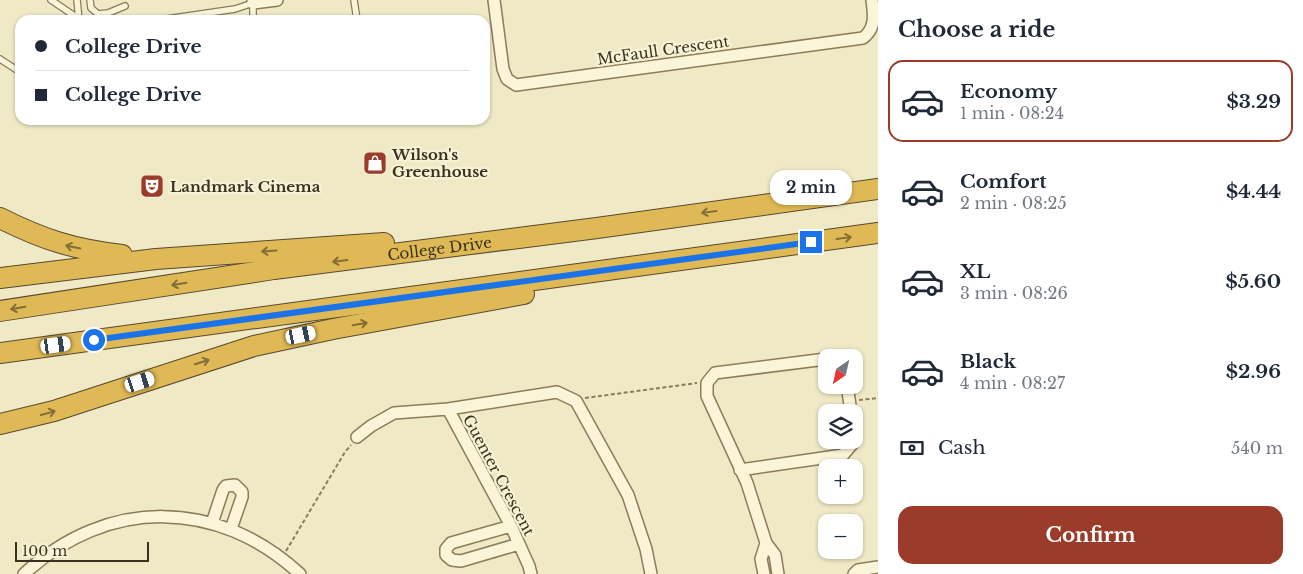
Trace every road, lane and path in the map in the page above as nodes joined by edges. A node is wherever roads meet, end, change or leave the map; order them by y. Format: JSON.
{"nodes":[{"id":1,"x":51,"y":0,"type":"edge"},
{"id":2,"x":77,"y":0,"type":"edge"},
{"id":3,"x":90,"y":0,"type":"edge"},
{"id":4,"x":277,"y":0,"type":"edge"},
{"id":5,"x":354,"y":0,"type":"edge"},
{"id":6,"x":494,"y":0,"type":"edge"},
{"id":7,"x":872,"y":0,"type":"edge"},
{"id":8,"x":253,"y":1,"type":"edge"},
{"id":9,"x":126,"y":6,"type":"dead end"},
{"id":10,"x":72,"y":15,"type":"edge"},
{"id":11,"x":78,"y":15,"type":"edge"},
{"id":12,"x":194,"y":15,"type":"edge"},
{"id":13,"x":253,"y":15,"type":"edge"},
{"id":14,"x":356,"y":15,"type":"edge"},
{"id":15,"x":0,"y":59,"type":"edge"},
{"id":16,"x":15,"y":69,"type":"edge"},
{"id":17,"x":878,"y":189,"type":"edge"},
{"id":18,"x":0,"y":218,"type":"edge"},
{"id":19,"x":596,"y":228,"type":"junction"},
{"id":20,"x":878,"y":233,"type":"edge"},
{"id":21,"x":811,"y":242,"type":"junction"},
{"id":22,"x":156,"y":259,"type":"junction"},
{"id":23,"x":0,"y":278,"type":"edge"},
{"id":24,"x":0,"y":310,"type":"edge"},
{"id":25,"x":0,"y":353,"type":"edge"},
{"id":26,"x":818,"y":360,"type":"edge"},
{"id":27,"x":693,"y":383,"type":"dead end"},
{"id":28,"x":586,"y":398,"type":"dead end"},
{"id":29,"x":878,"y":398,"type":"edge"},
{"id":30,"x":857,"y":401,"type":"dead end"},
{"id":31,"x":448,"y":410,"type":"junction"},
{"id":32,"x":0,"y":424,"type":"edge"},
{"id":33,"x":358,"y":437,"type":"dead end"},
{"id":34,"x":848,"y":449,"type":"edge"},
{"id":35,"x":345,"y":452,"type":"dead end"},
{"id":36,"x":740,"y":470,"type":"junction"},
{"id":37,"x":212,"y":523,"type":"junction"},
{"id":38,"x":511,"y":526,"type":"junction"},
{"id":39,"x":231,"y":529,"type":"junction"},
{"id":40,"x":766,"y":543,"type":"junction"},
{"id":41,"x":519,"y":544,"type":"junction"},
{"id":42,"x":285,"y":551,"type":"dead end"},
{"id":43,"x":878,"y":567,"type":"edge"},
{"id":44,"x":24,"y":574,"type":"edge"},
{"id":45,"x":300,"y":574,"type":"edge"},
{"id":46,"x":531,"y":574,"type":"edge"},
{"id":47,"x":651,"y":574,"type":"edge"},
{"id":48,"x":764,"y":574,"type":"edge"},
{"id":49,"x":778,"y":574,"type":"edge"},
{"id":50,"x":854,"y":574,"type":"edge"}],
"edges":[{"from":1,"to":10,"type":"lane"},
{"from":2,"to":11,"type":"lane"},
{"from":3,"to":9,"type":"lane"},
{"from":4,"to":8,"type":"street"},
{"from":5,"to":14,"type":"lane"},
{"from":6,"to":7,"type":"street","name":"McFaull Crescent"},
{"from":8,"to":12,"type":"lane"},
{"from":8,"to":13,"type":"lane"},
{"from":15,"to":16,"type":"lane"},
{"from":17,"to":19,"type":"highway","name":"College Drive","one_way":true},
{"from":22,"to":18,"type":"highway","one_way":true},
{"from":19,"to":22,"type":"highway","one_way":true},
{"from":19,"to":24,"type":"highway","name":"College Drive","one_way":true},
{"from":21,"to":20,"type":"highway","one_way":true},
{"from":21,"to":25,"type":"highway"},
{"from":32,"to":21,"type":"highway","one_way":true},
{"from":22,"to":23,"type":"highway"},
{"from":26,"to":36,"type":"street"},
{"from":27,"to":28,"type":"path"},
{"from":29,"to":30,"type":"path"},
{"from":31,"to":33,"type":"street"},
{"from":31,"to":38,"type":"street","name":"Guenter Crescent"},
{"from":31,"to":47,"type":"street","name":"Guenter Crescent"},
{"from":34,"to":36,"type":"street"},
{"from":35,"to":42,"type":"path"},
{"from":36,"to":40,"type":"street"},
{"from":37,"to":39,"type":"street"},
{"from":37,"to":39,"type":"street"},
{"from":37,"to":44,"type":"street"},
{"from":38,"to":41,"type":"street","name":"Guenter Crescent"},
{"from":38,"to":41,"type":"street"},
{"from":39,"to":45,"type":"street"},
{"from":40,"to":48,"type":"street"},
{"from":40,"to":49,"type":"street"},
{"from":41,"to":46,"type":"street","name":"Guenter Crescent"},
{"from":43,"to":50,"type":"street"}]}
